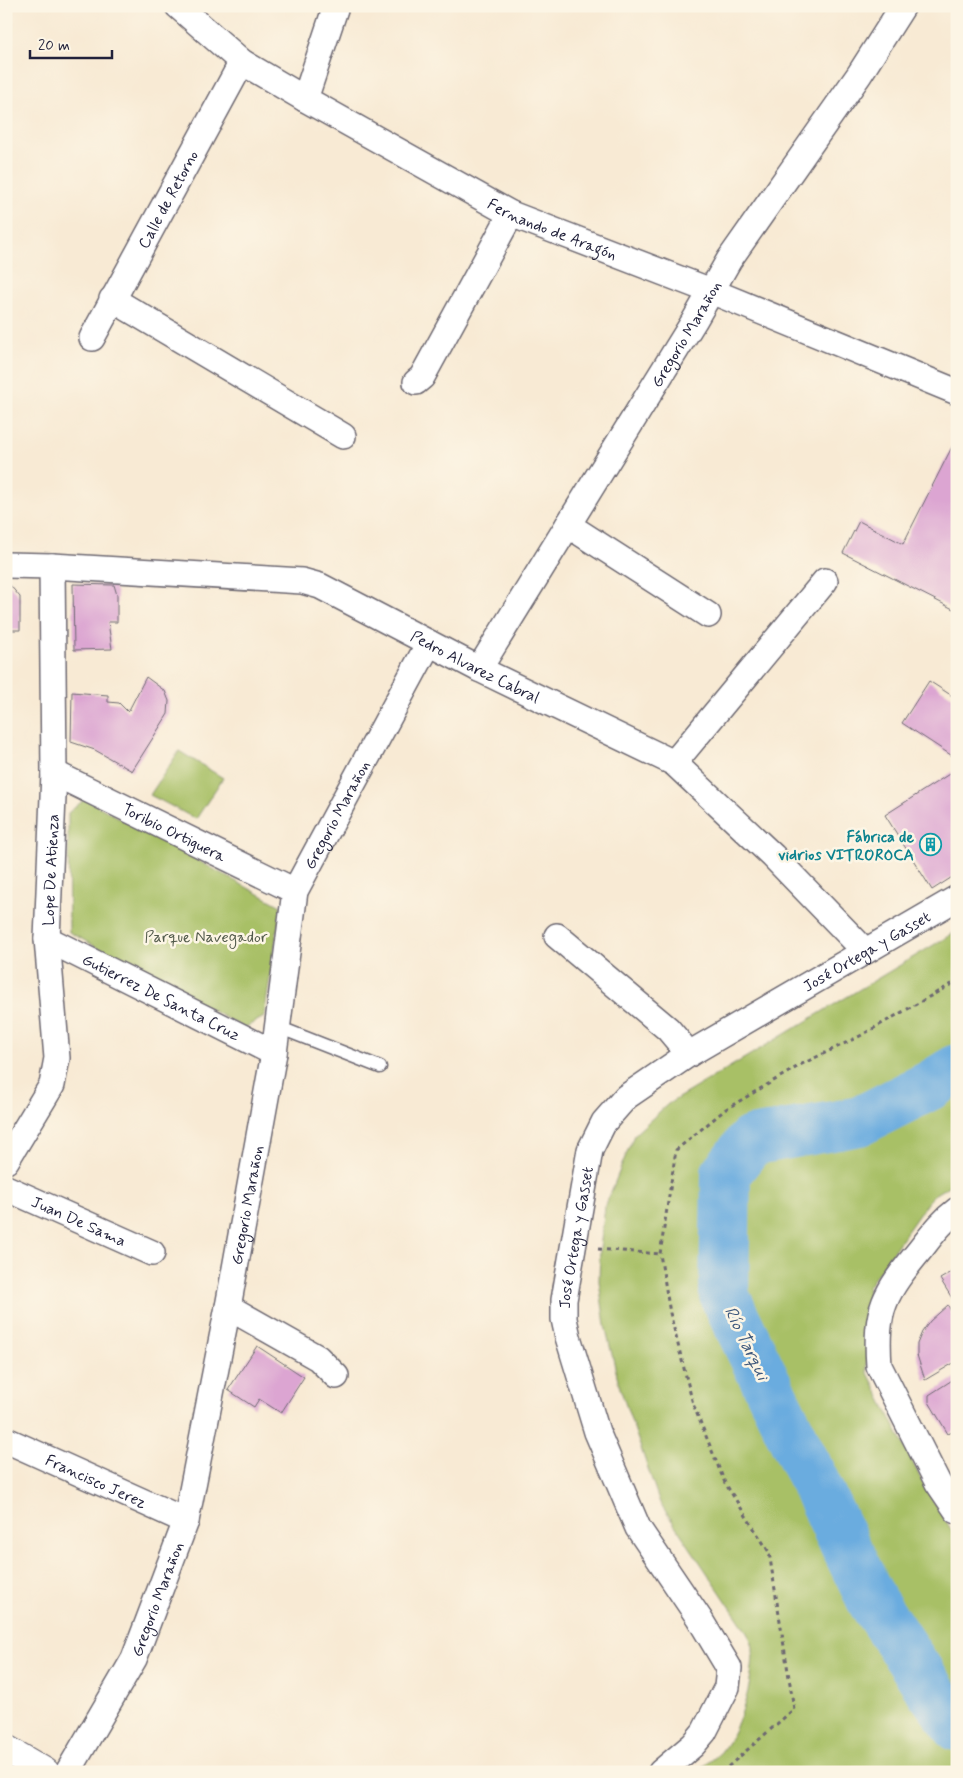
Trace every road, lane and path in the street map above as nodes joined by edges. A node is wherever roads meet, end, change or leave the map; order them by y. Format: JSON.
{"nodes":[{"id":1,"x":178,"y":6,"type":"edge"},
{"id":2,"x":336,"y":6,"type":"edge"},
{"id":3,"x":903,"y":6,"type":"edge"},
{"id":4,"x":242,"y":62,"type":"junction"},
{"id":5,"x":305,"y":98,"type":"junction"},
{"id":6,"x":511,"y":214,"type":"junction"},
{"id":7,"x":711,"y":291,"type":"junction"},
{"id":8,"x":112,"y":299,"type":"junction"},
{"id":9,"x":92,"y":338,"type":"dead end"},
{"id":10,"x":416,"y":382,"type":"dead end"},
{"id":11,"x":957,"y":392,"type":"edge"},
{"id":12,"x":343,"y":436,"type":"dead end"},
{"id":13,"x":568,"y":525,"type":"junction"},
{"id":14,"x":6,"y":565,"type":"edge"},
{"id":15,"x":52,"y":566,"type":"junction"},
{"id":16,"x":825,"y":581,"type":"dead end"},
{"id":17,"x":708,"y":615,"type":"dead end"},
{"id":18,"x":429,"y":643,"type":"junction"},
{"id":19,"x":479,"y":669,"type":"junction"},
{"id":20,"x":674,"y":763,"type":"junction"},
{"id":21,"x":54,"y":773,"type":"junction"},
{"id":22,"x":295,"y":891,"type":"junction"},
{"id":23,"x":957,"y":898,"type":"edge"},
{"id":24,"x":557,"y":936,"type":"dead end"},
{"id":25,"x":47,"y":939,"type":"junction"},
{"id":26,"x":865,"y":951,"type":"junction"},
{"id":27,"x":957,"y":981,"type":"edge"},
{"id":28,"x":278,"y":1027,"type":"junction"},
{"id":29,"x":274,"y":1052,"type":"junction"},
{"id":30,"x":689,"y":1054,"type":"junction"},
{"id":31,"x":380,"y":1067,"type":"dead end"},
{"id":32,"x":6,"y":1161,"type":"edge"},
{"id":33,"x":6,"y":1188,"type":"edge"},
{"id":34,"x":957,"y":1210,"type":"edge"},
{"id":35,"x":571,"y":1248,"type":"junction"},
{"id":36,"x":152,"y":1253,"type":"dead end"},
{"id":37,"x":660,"y":1254,"type":"junction"},
{"id":38,"x":228,"y":1307,"type":"junction"},
{"id":39,"x":336,"y":1376,"type":"dead end"},
{"id":40,"x":6,"y":1440,"type":"edge"},
{"id":41,"x":948,"y":1477,"type":"edge"},
{"id":42,"x":957,"y":1511,"type":"edge"},
{"id":43,"x":186,"y":1521,"type":"junction"},
{"id":44,"x":6,"y":1749,"type":"edge"},
{"id":45,"x":45,"y":1772,"type":"edge"},
{"id":46,"x":68,"y":1772,"type":"edge"},
{"id":47,"x":661,"y":1772,"type":"edge"},
{"id":48,"x":722,"y":1772,"type":"edge"}],
"edges":[{"from":1,"to":4,"type":"street","name":"Fernando de Aragón"},
{"from":2,"to":5,"type":"street"},
{"from":3,"to":7,"type":"street","name":"Gregorio Marañon"},
{"from":4,"to":5,"type":"street","name":"Fernando de Aragón"},
{"from":4,"to":8,"type":"street","name":"Calle de Retorno"},
{"from":5,"to":6,"type":"street","name":"Fernando de Aragón"},
{"from":6,"to":7,"type":"street","name":"Fernando de Aragón"},
{"from":6,"to":10,"type":"street"},
{"from":7,"to":11,"type":"street","name":"Fernando de Aragón"},
{"from":7,"to":13,"type":"street","name":"Gregorio Marañon"},
{"from":8,"to":9,"type":"street","name":"Calle de Retorno"},
{"from":8,"to":12,"type":"street"},
{"from":13,"to":17,"type":"street"},
{"from":13,"to":19,"type":"street","name":"Gregorio Marañon"},
{"from":14,"to":15,"type":"street","name":"Pedro Alvarez Cabral"},
{"from":15,"to":18,"type":"street","name":"Pedro Alvarez Cabral"},
{"from":15,"to":21,"type":"street","name":"Lope De Atienza"},
{"from":16,"to":20,"type":"street"},
{"from":18,"to":19,"type":"street","name":"Pedro Alvarez Cabral"},
{"from":18,"to":22,"type":"street","name":"Gregorio Marañon"},
{"from":19,"to":20,"type":"street","name":"Pedro Alvarez Cabral"},
{"from":20,"to":26,"type":"street","name":"Pedro Alvarez Cabral"},
{"from":21,"to":22,"type":"street","name":"Toribio Ortiguera"},
{"from":21,"to":25,"type":"street","name":"Lope De Atienza"},
{"from":22,"to":28,"type":"street","name":"Gregorio Marañon"},
{"from":23,"to":26,"type":"street","name":"José Ortega y Gasset"},
{"from":24,"to":30,"type":"street"},
{"from":25,"to":29,"type":"street","name":"Gutierrez De Santa Cruz"},
{"from":25,"to":32,"type":"street","name":"Lope De Atienza"},
{"from":26,"to":30,"type":"street","name":"José Ortega y Gasset"},
{"from":27,"to":37,"type":"path"},
{"from":28,"to":29,"type":"street","name":"Gregorio Marañon"},
{"from":28,"to":31,"type":"lane"},
{"from":29,"to":38,"type":"street","name":"Gregorio Marañon"},
{"from":30,"to":35,"type":"street","name":"José Ortega y Gasset"},
{"from":33,"to":36,"type":"street","name":"Juan De Sama"},
{"from":34,"to":41,"type":"street"},
{"from":35,"to":37,"type":"path"},
{"from":35,"to":47,"type":"street","name":"José Ortega y Gasset"},
{"from":37,"to":48,"type":"path"},
{"from":38,"to":39,"type":"street"},
{"from":38,"to":43,"type":"street","name":"Gregorio Marañon"},
{"from":40,"to":43,"type":"street","name":"Francisco Jerez"},
{"from":41,"to":42,"type":"street"},
{"from":43,"to":46,"type":"street","name":"Gregorio Marañon"},
{"from":44,"to":45,"type":"main road"}]}
